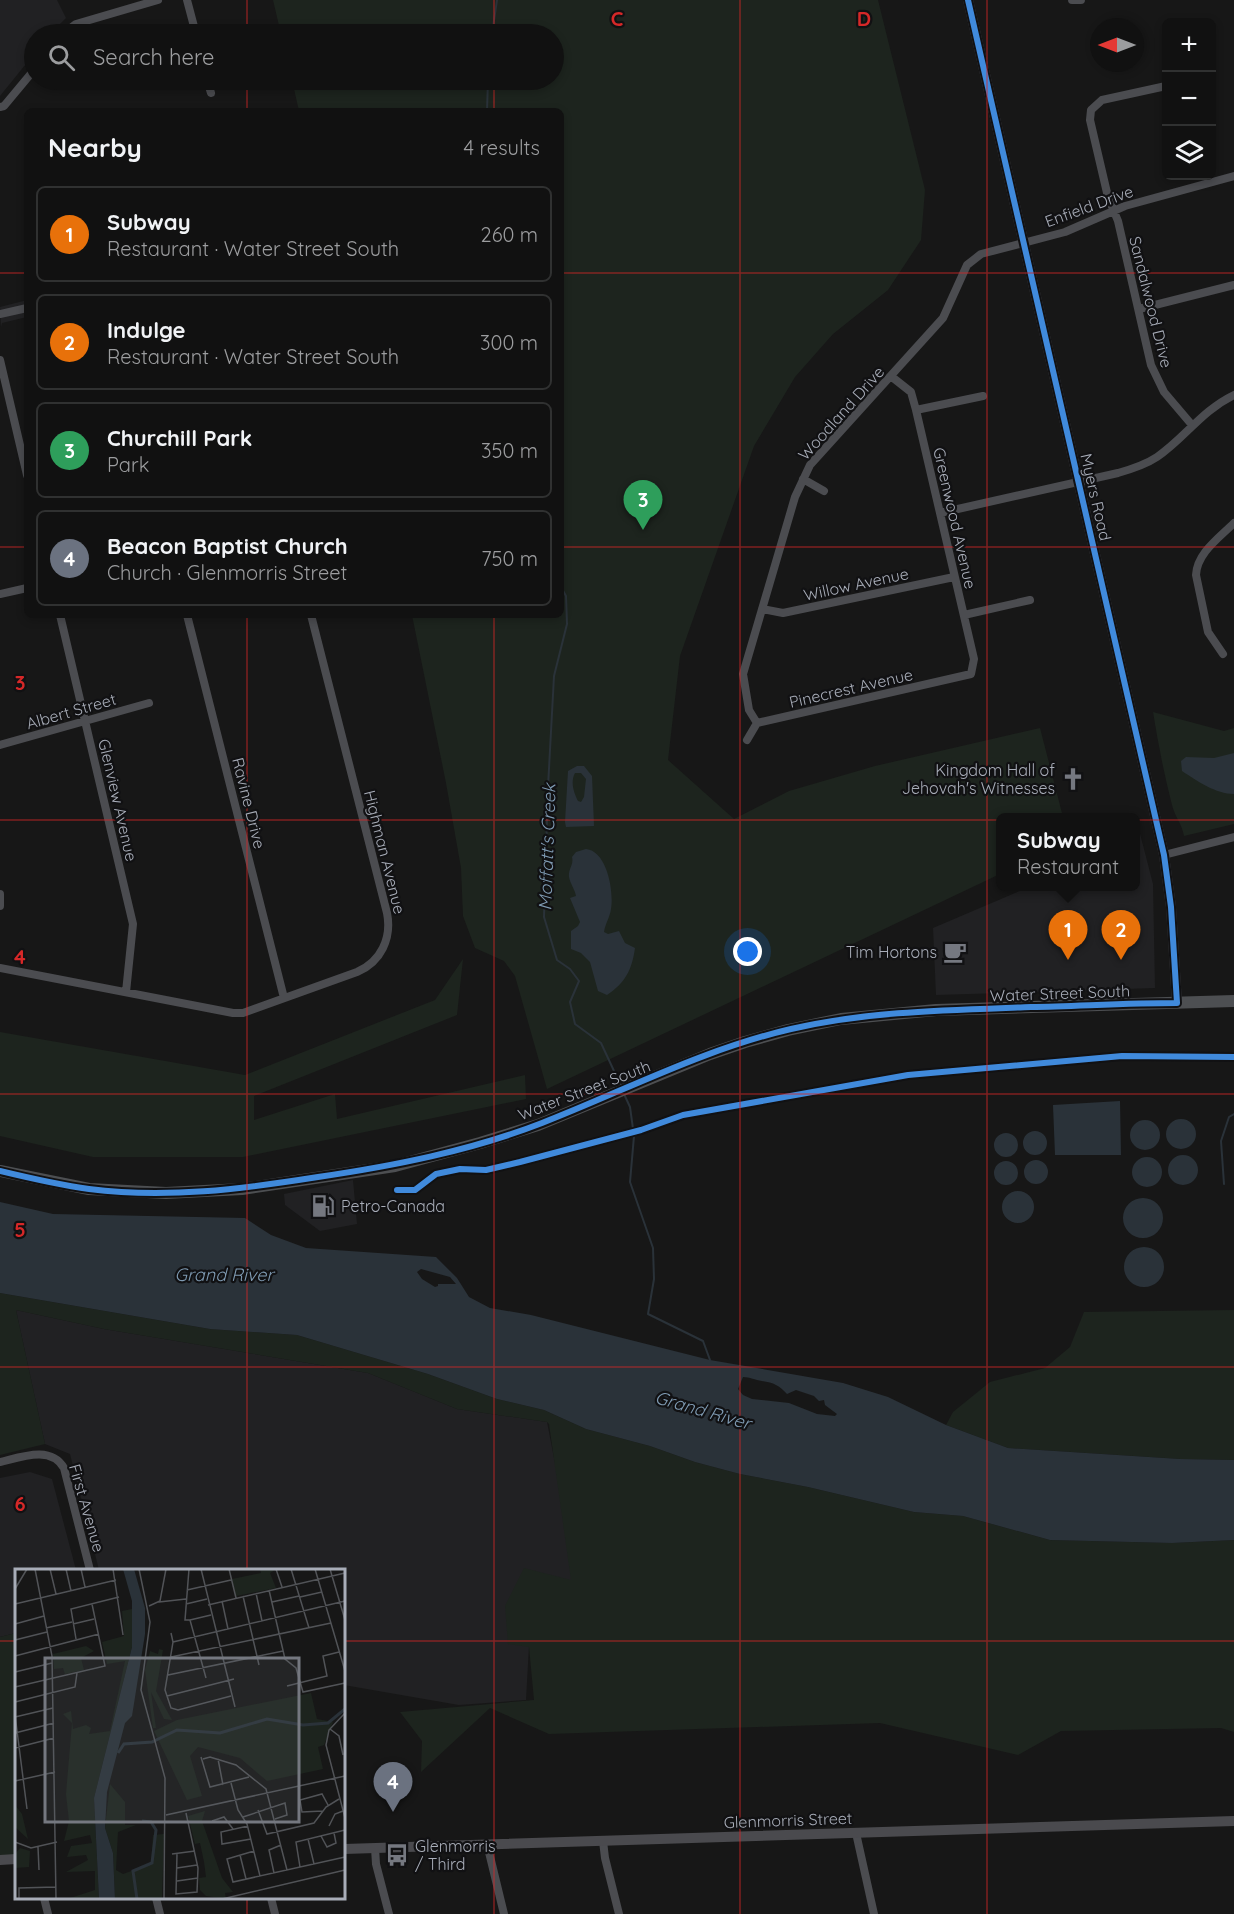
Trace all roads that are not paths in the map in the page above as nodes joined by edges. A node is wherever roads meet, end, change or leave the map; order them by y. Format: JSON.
{"nodes":[{"id":1,"x":158,"y":0,"type":"edge"},
{"id":2,"x":187,"y":0,"type":"edge"},
{"id":3,"x":968,"y":0,"type":"edge"},
{"id":4,"x":1072,"y":0,"type":"edge"},
{"id":5,"x":1081,"y":0,"type":"edge"},
{"id":6,"x":76,"y":24,"type":"edge"},
{"id":7,"x":193,"y":24,"type":"edge"},
{"id":8,"x":24,"y":82,"type":"edge"},
{"id":9,"x":1162,"y":87,"type":"edge"},
{"id":10,"x":210,"y":90,"type":"edge"},
{"id":11,"x":211,"y":93,"type":"dead end"},
{"id":12,"x":0,"y":107,"type":"edge"},
{"id":13,"x":1234,"y":176,"type":"edge"},
{"id":14,"x":1216,"y":178,"type":"edge"},
{"id":15,"x":1203,"y":180,"type":"edge"},
{"id":16,"x":1113,"y":210,"type":"junction"},
{"id":17,"x":1024,"y":244,"type":"junction"},
{"id":18,"x":1234,"y":285,"type":"edge"},
{"id":19,"x":24,"y":309,"type":"edge"},
{"id":20,"x":1138,"y":309,"type":"junction"},
{"id":21,"x":0,"y":314,"type":"edge"},
{"id":22,"x":0,"y":360,"type":"edge"},
{"id":23,"x":892,"y":377,"type":"junction"},
{"id":24,"x":1234,"y":395,"type":"edge"},
{"id":25,"x":983,"y":396,"type":"dead end"},
{"id":26,"x":916,"y":410,"type":"junction"},
{"id":27,"x":1192,"y":425,"type":"junction"},
{"id":28,"x":24,"y":462,"type":"edge"},
{"id":29,"x":803,"y":479,"type":"junction"},
{"id":30,"x":1079,"y":482,"type":"junction"},
{"id":31,"x":824,"y":491,"type":"dead end"},
{"id":32,"x":940,"y":513,"type":"junction"},
{"id":33,"x":1234,"y":523,"type":"edge"},
{"id":34,"x":954,"y":578,"type":"junction"},
{"id":35,"x":24,"y":589,"type":"edge"},
{"id":36,"x":0,"y":594,"type":"edge"},
{"id":37,"x":1030,"y":600,"type":"dead end"},
{"id":38,"x":762,"y":609,"type":"junction"},
{"id":39,"x":964,"y":615,"type":"junction"},
{"id":40,"x":61,"y":618,"type":"edge"},
{"id":41,"x":188,"y":618,"type":"edge"},
{"id":42,"x":312,"y":618,"type":"edge"},
{"id":43,"x":1223,"y":654,"type":"dead end"},
{"id":44,"x":971,"y":674,"type":"joint"},
{"id":45,"x":149,"y":703,"type":"dead end"},
{"id":46,"x":85,"y":721,"type":"junction"},
{"id":47,"x":757,"y":723,"type":"junction"},
{"id":48,"x":747,"y":740,"type":"dead end"},
{"id":49,"x":0,"y":744,"type":"edge"},
{"id":50,"x":1234,"y":837,"type":"edge"},
{"id":51,"x":1164,"y":855,"type":"junction"},
{"id":52,"x":0,"y":894,"type":"edge"},
{"id":53,"x":0,"y":906,"type":"edge"},
{"id":54,"x":0,"y":968,"type":"edge"},
{"id":55,"x":126,"y":992,"type":"junction"},
{"id":56,"x":284,"y":998,"type":"junction"},
{"id":57,"x":1234,"y":1001,"type":"edge"},
{"id":58,"x":1177,"y":1003,"type":"junction"},
{"id":59,"x":0,"y":1171,"type":"edge"},
{"id":60,"x":0,"y":1462,"type":"edge"},
{"id":61,"x":90,"y":1569,"type":"edge"},
{"id":62,"x":1234,"y":1821,"type":"edge"},
{"id":63,"x":856,"y":1833,"type":"junction"},
{"id":64,"x":603,"y":1841,"type":"junction"},
{"id":65,"x":487,"y":1844,"type":"junction"},
{"id":66,"x":375,"y":1848,"type":"junction"},
{"id":67,"x":345,"y":1849,"type":"edge"},
{"id":68,"x":15,"y":1859,"type":"edge"},
{"id":69,"x":0,"y":1860,"type":"edge"},
{"id":70,"x":44,"y":1899,"type":"edge"},
{"id":71,"x":156,"y":1899,"type":"edge"},
{"id":72,"x":271,"y":1899,"type":"edge"},
{"id":73,"x":48,"y":1914,"type":"edge"},
{"id":74,"x":160,"y":1914,"type":"edge"},
{"id":75,"x":275,"y":1914,"type":"edge"},
{"id":76,"x":389,"y":1914,"type":"edge"},
{"id":77,"x":504,"y":1914,"type":"edge"},
{"id":78,"x":619,"y":1914,"type":"edge"},
{"id":79,"x":874,"y":1914,"type":"edge"}],
"edges":[{"from":1,"to":6,"type":"street"},
{"from":2,"to":7,"type":"street"},
{"from":3,"to":17,"type":"main road","name":"Myers Road"},
{"from":4,"to":5,"type":"street"},
{"from":8,"to":12,"type":"street"},
{"from":9,"to":16,"type":"street","name":"Sandalwood Drive"},
{"from":10,"to":11,"type":"street"},
{"from":13,"to":14,"type":"street","name":"Enfield Drive"},
{"from":15,"to":16,"type":"street","name":"Enfield Drive"},
{"from":16,"to":17,"type":"street","name":"Enfield Drive"},
{"from":16,"to":20,"type":"street","name":"Sandalwood Drive"},
{"from":17,"to":23,"type":"street","name":"Woodland Drive"},
{"from":17,"to":30,"type":"main road","name":"Myers Road"},
{"from":18,"to":20,"type":"street"},
{"from":19,"to":21,"type":"street"},
{"from":20,"to":27,"type":"street","name":"Sandalwood Drive"},
{"from":22,"to":28,"type":"street"},
{"from":23,"to":26,"type":"street","name":"Greenwood Avenue"},
{"from":23,"to":29,"type":"street","name":"Woodland Drive"},
{"from":24,"to":27,"type":"street"},
{"from":25,"to":26,"type":"street"},
{"from":26,"to":32,"type":"street","name":"Greenwood Avenue"},
{"from":27,"to":30,"type":"street"},
{"from":29,"to":31,"type":"street"},
{"from":29,"to":38,"type":"street","name":"Woodland Drive"},
{"from":30,"to":32,"type":"street"},
{"from":30,"to":51,"type":"main road","name":"Myers Road"},
{"from":32,"to":34,"type":"street","name":"Greenwood Avenue"},
{"from":33,"to":43,"type":"street"},
{"from":34,"to":38,"type":"street","name":"Willow Avenue"},
{"from":34,"to":39,"type":"street","name":"Greenwood Avenue"},
{"from":35,"to":36,"type":"street"},
{"from":37,"to":39,"type":"street"},
{"from":38,"to":47,"type":"street","name":"Woodland Drive"},
{"from":39,"to":44,"type":"street","name":"Greenwood Avenue"},
{"from":40,"to":46,"type":"street","name":"Glenview Avenue"},
{"from":41,"to":56,"type":"street","name":"Ravine Drive"},
{"from":42,"to":56,"type":"street","name":"Highman Avenue"},
{"from":44,"to":47,"type":"street","name":"Pinecrest Avenue"},
{"from":45,"to":46,"type":"street","name":"Albert Street"},
{"from":46,"to":49,"type":"street","name":"Albert Street"},
{"from":46,"to":55,"type":"street","name":"Glenview Avenue"},
{"from":47,"to":48,"type":"street"},
{"from":50,"to":51,"type":"street"},
{"from":51,"to":58,"type":"main road","name":"Myers Road"},
{"from":52,"to":53,"type":"street"},
{"from":54,"to":55,"type":"street","name":"Highman Avenue"},
{"from":55,"to":56,"type":"street","name":"Highman Avenue"},
{"from":57,"to":58,"type":"main road","name":"Water Street South"},
{"from":58,"to":59,"type":"main road","name":"Water Street South"},
{"from":60,"to":61,"type":"street","name":"First Avenue"},
{"from":62,"to":63,"type":"main road","name":"Glenmorris Street"},
{"from":63,"to":64,"type":"main road","name":"Glenmorris Street"},
{"from":63,"to":79,"type":"street"},
{"from":64,"to":65,"type":"main road","name":"Glenmorris Street"},
{"from":64,"to":78,"type":"street"},
{"from":65,"to":66,"type":"main road","name":"Glenmorris Street"},
{"from":65,"to":77,"type":"street"},
{"from":66,"to":67,"type":"main road","name":"Glenmorris Street"},
{"from":66,"to":76,"type":"street"},
{"from":68,"to":69,"type":"main road"},
{"from":70,"to":73,"type":"street"},
{"from":71,"to":74,"type":"street"},
{"from":72,"to":75,"type":"street"}]}
